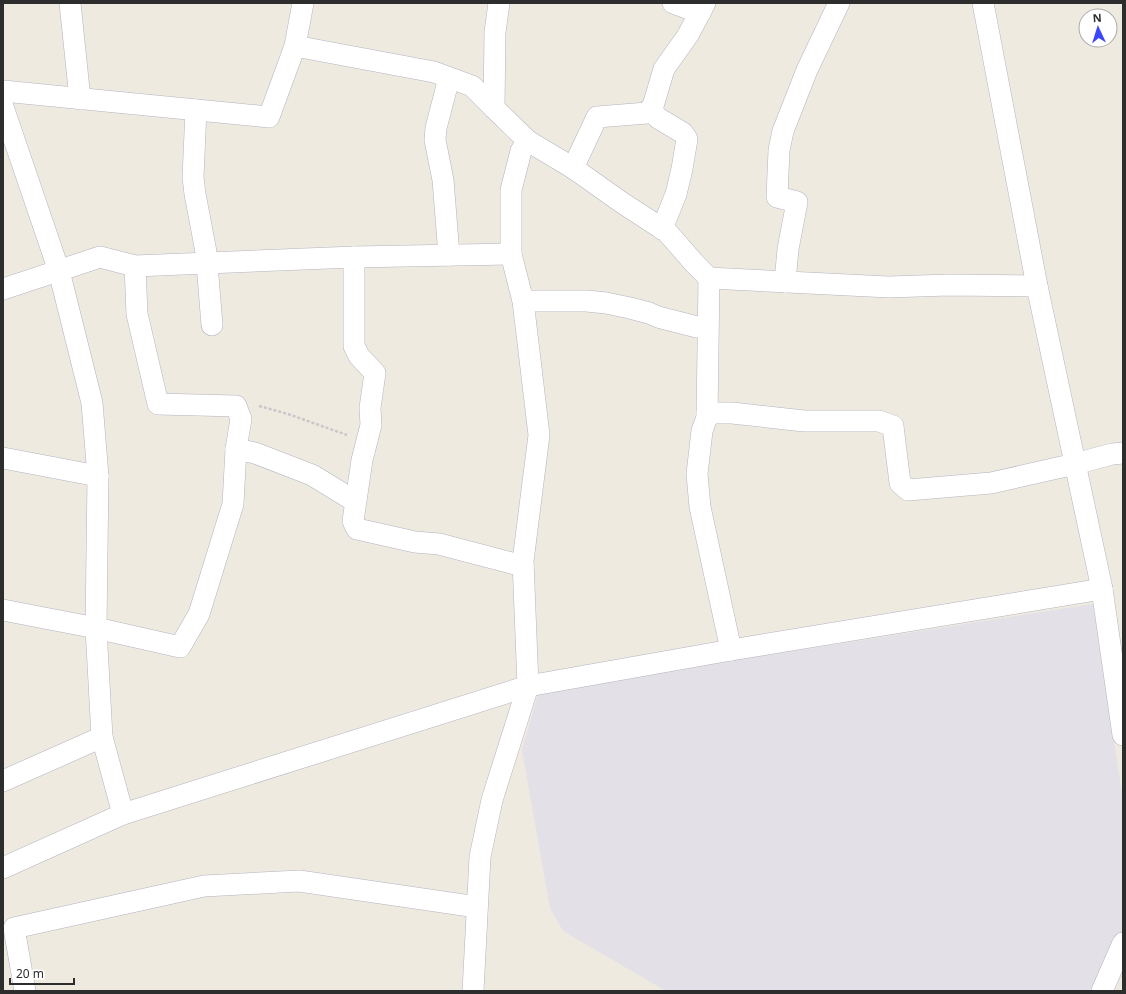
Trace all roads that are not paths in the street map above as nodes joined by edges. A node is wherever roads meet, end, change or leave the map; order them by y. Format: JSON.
{"nodes":[{"id":1,"x":70,"y":3,"type":"edge"},
{"id":2,"x":303,"y":3,"type":"edge"},
{"id":3,"x":499,"y":3,"type":"edge"},
{"id":4,"x":672,"y":3,"type":"edge"},
{"id":5,"x":839,"y":3,"type":"edge"},
{"id":6,"x":983,"y":3,"type":"edge"},
{"id":7,"x":702,"y":8,"type":"edge"},
{"id":8,"x":295,"y":46,"type":"junction"},
{"id":9,"x":449,"y":78,"type":"junction"},
{"id":10,"x":3,"y":91,"type":"edge"},
{"id":11,"x":80,"y":98,"type":"junction"},
{"id":12,"x":3,"y":107,"type":"edge"},
{"id":13,"x":494,"y":108,"type":"junction"},
{"id":14,"x":650,"y":109,"type":"junction"},
{"id":15,"x":196,"y":110,"type":"junction"},
{"id":16,"x":528,"y":141,"type":"junction"},
{"id":17,"x":573,"y":168,"type":"junction"},
{"id":18,"x":662,"y":229,"type":"junction"},
{"id":19,"x":511,"y":254,"type":"junction"},
{"id":20,"x":449,"y":255,"type":"junction"},
{"id":21,"x":354,"y":257,"type":"junction"},
{"id":22,"x":207,"y":263,"type":"junction"},
{"id":23,"x":135,"y":266,"type":"junction"},
{"id":24,"x":59,"y":271,"type":"junction"},
{"id":25,"x":709,"y":278,"type":"junction"},
{"id":26,"x":785,"y":282,"type":"junction"},
{"id":27,"x":1037,"y":286,"type":"junction"},
{"id":28,"x":3,"y":288,"type":"edge"},
{"id":29,"x":523,"y":301,"type":"junction"},
{"id":30,"x":212,"y":325,"type":"dead end"},
{"id":31,"x":708,"y":327,"type":"junction"},
{"id":32,"x":706,"y":413,"type":"junction"},
{"id":33,"x":236,"y":449,"type":"junction"},
{"id":34,"x":1123,"y":453,"type":"edge"},
{"id":35,"x":3,"y":458,"type":"edge"},
{"id":36,"x":1075,"y":464,"type":"junction"},
{"id":37,"x":98,"y":476,"type":"junction"},
{"id":38,"x":356,"y":498,"type":"junction"},
{"id":39,"x":523,"y":566,"type":"junction"},
{"id":40,"x":1102,"y":589,"type":"junction"},
{"id":41,"x":3,"y":610,"type":"edge"},
{"id":42,"x":96,"y":628,"type":"junction"},
{"id":43,"x":731,"y":650,"type":"junction"},
{"id":44,"x":528,"y":686,"type":"junction"},
{"id":45,"x":1123,"y":735,"type":"edge"},
{"id":46,"x":102,"y":737,"type":"junction"},
{"id":47,"x":3,"y":781,"type":"edge"},
{"id":48,"x":123,"y":814,"type":"junction"},
{"id":49,"x":3,"y":868,"type":"edge"},
{"id":50,"x":477,"y":907,"type":"junction"},
{"id":51,"x":1123,"y":943,"type":"edge"},
{"id":52,"x":25,"y":991,"type":"edge"},
{"id":53,"x":473,"y":991,"type":"edge"},
{"id":54,"x":1102,"y":991,"type":"edge"}],
"edges":[{"from":1,"to":11,"type":"street"},
{"from":2,"to":8,"type":"street"},
{"from":3,"to":13,"type":"street"},
{"from":4,"to":7,"type":"street"},
{"from":5,"to":26,"type":"street"},
{"from":6,"to":27,"type":"street"},
{"from":7,"to":14,"type":"street"},
{"from":8,"to":9,"type":"street"},
{"from":8,"to":15,"type":"street"},
{"from":9,"to":13,"type":"street"},
{"from":9,"to":20,"type":"street"},
{"from":10,"to":11,"type":"street"},
{"from":11,"to":15,"type":"street"},
{"from":12,"to":24,"type":"street"},
{"from":13,"to":16,"type":"street"},
{"from":14,"to":17,"type":"street"},
{"from":14,"to":18,"type":"street"},
{"from":15,"to":22,"type":"street"},
{"from":16,"to":17,"type":"street"},
{"from":16,"to":19,"type":"street"},
{"from":17,"to":18,"type":"street"},
{"from":18,"to":25,"type":"street"},
{"from":19,"to":20,"type":"street"},
{"from":19,"to":29,"type":"street"},
{"from":20,"to":21,"type":"street"},
{"from":21,"to":22,"type":"street"},
{"from":21,"to":38,"type":"street"},
{"from":22,"to":23,"type":"street"},
{"from":22,"to":30,"type":"street"},
{"from":23,"to":24,"type":"street"},
{"from":23,"to":33,"type":"street"},
{"from":24,"to":28,"type":"street"},
{"from":24,"to":37,"type":"street"},
{"from":25,"to":26,"type":"street"},
{"from":25,"to":31,"type":"street"},
{"from":26,"to":27,"type":"street"},
{"from":27,"to":36,"type":"street"},
{"from":29,"to":31,"type":"street"},
{"from":29,"to":39,"type":"street"},
{"from":31,"to":32,"type":"street"},
{"from":32,"to":36,"type":"street"},
{"from":32,"to":43,"type":"street"},
{"from":33,"to":38,"type":"street"},
{"from":33,"to":42,"type":"street"},
{"from":34,"to":36,"type":"street"},
{"from":35,"to":37,"type":"street"},
{"from":36,"to":40,"type":"street"},
{"from":37,"to":42,"type":"street"},
{"from":38,"to":39,"type":"street"},
{"from":39,"to":44,"type":"street"},
{"from":40,"to":43,"type":"street"},
{"from":40,"to":45,"type":"street"},
{"from":41,"to":42,"type":"street"},
{"from":42,"to":46,"type":"street"},
{"from":43,"to":44,"type":"street"},
{"from":44,"to":48,"type":"street"},
{"from":44,"to":50,"type":"street"},
{"from":46,"to":47,"type":"street"},
{"from":46,"to":48,"type":"street"},
{"from":48,"to":49,"type":"street"},
{"from":50,"to":52,"type":"street"},
{"from":50,"to":53,"type":"street"},
{"from":51,"to":54,"type":"street"}]}
